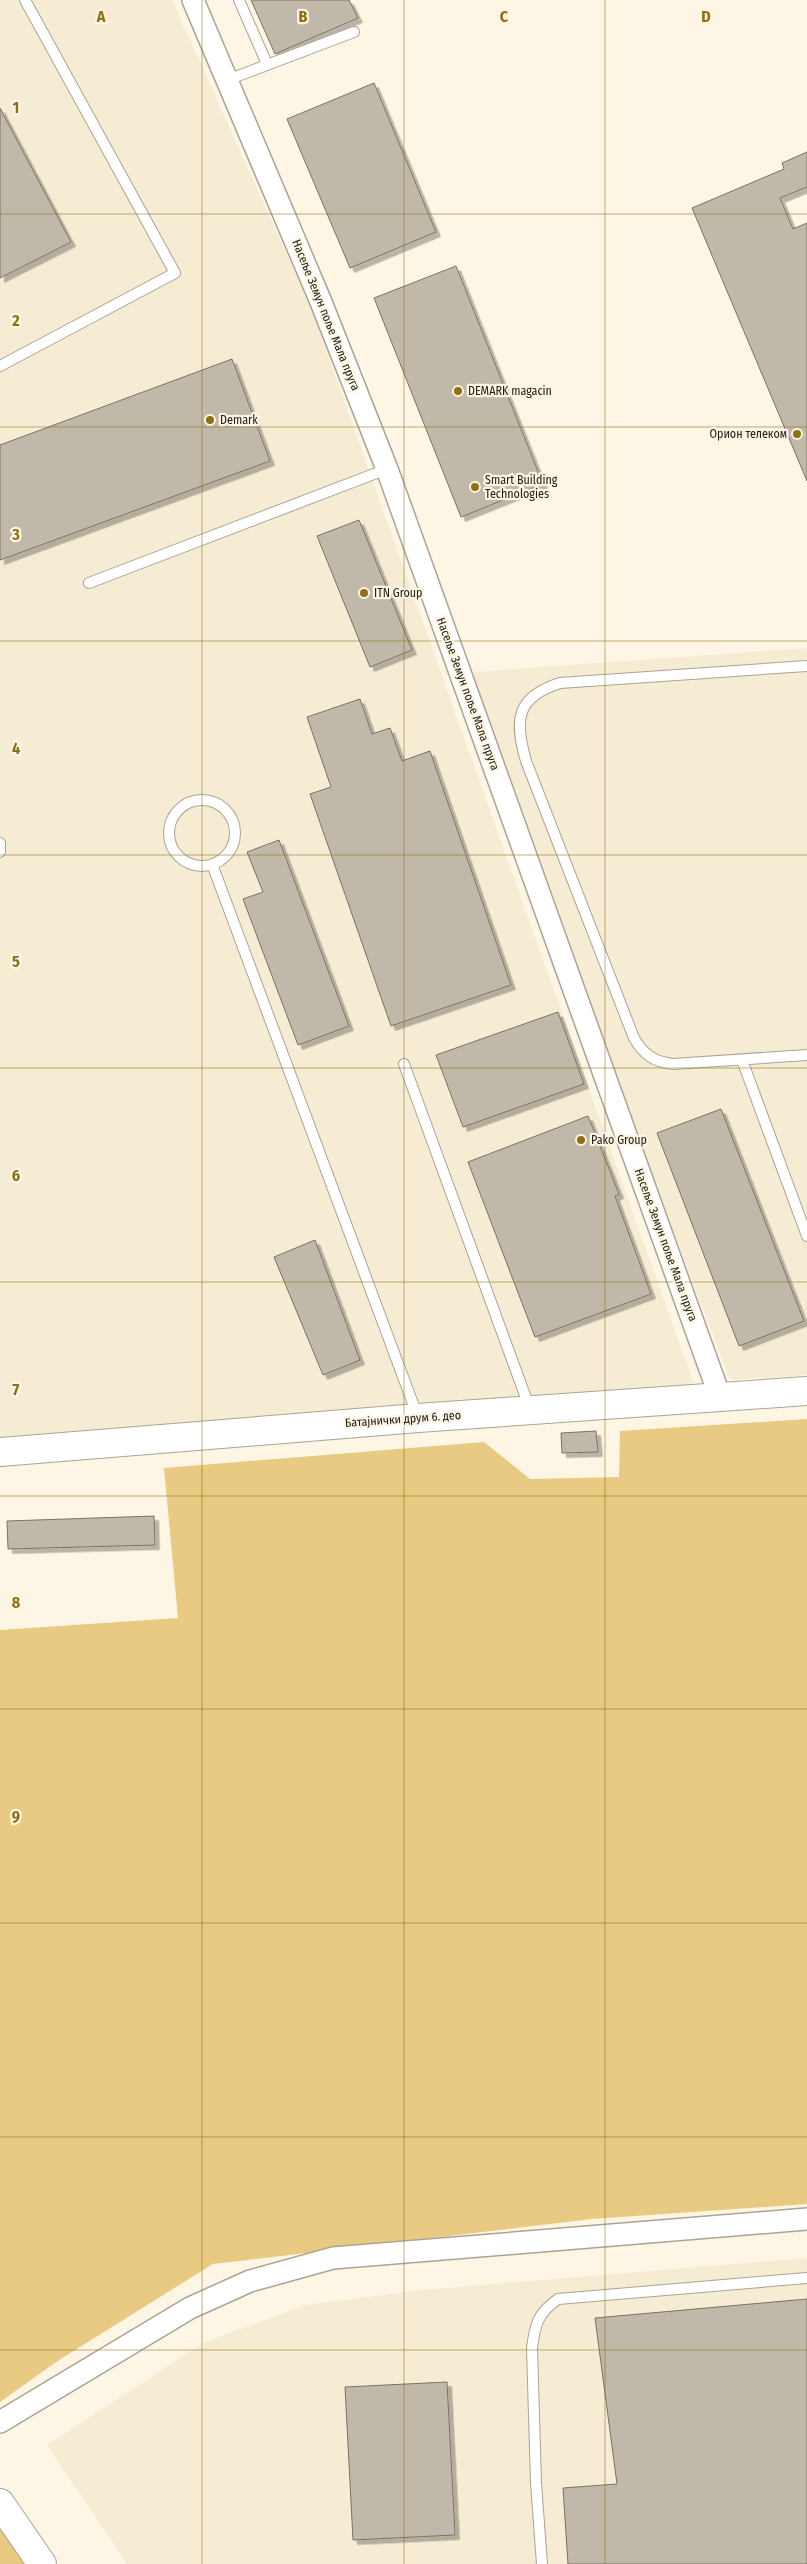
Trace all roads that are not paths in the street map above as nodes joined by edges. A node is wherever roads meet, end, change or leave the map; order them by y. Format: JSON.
{"nodes":[{"id":1,"x":25,"y":0,"type":"edge"},
{"id":2,"x":193,"y":0,"type":"edge"},
{"id":3,"x":239,"y":0,"type":"edge"},
{"id":4,"x":354,"y":32,"type":"dead end"},
{"id":5,"x":267,"y":64,"type":"junction"},
{"id":6,"x":227,"y":80,"type":"junction"},
{"id":7,"x":0,"y":366,"type":"edge"},
{"id":8,"x":387,"y":469,"type":"junction"},
{"id":9,"x":89,"y":583,"type":"dead end"},
{"id":10,"x":807,"y":666,"type":"edge"},
{"id":11,"x":0,"y":843,"type":"edge"},
{"id":12,"x":0,"y":852,"type":"edge"},
{"id":13,"x":212,"y":864,"type":"junction"},
{"id":14,"x":807,"y":1055,"type":"edge"},
{"id":15,"x":742,"y":1060,"type":"junction"},
{"id":16,"x":404,"y":1064,"type":"dead end"},
{"id":17,"x":807,"y":1236,"type":"edge"},
{"id":18,"x":807,"y":1391,"type":"edge"},
{"id":19,"x":720,"y":1397,"type":"junction"},
{"id":20,"x":530,"y":1410,"type":"junction"},
{"id":21,"x":418,"y":1418,"type":"junction"},
{"id":22,"x":0,"y":1452,"type":"edge"},
{"id":23,"x":807,"y":2218,"type":"edge"},
{"id":24,"x":807,"y":2278,"type":"edge"},
{"id":25,"x":0,"y":2422,"type":"edge"},
{"id":26,"x":2,"y":2506,"type":"edge"},
{"id":27,"x":42,"y":2564,"type":"edge"},
{"id":28,"x":542,"y":2564,"type":"edge"}],
"edges":[{"from":1,"to":7,"type":"lane"},
{"from":2,"to":6,"type":"street","name":"Насеље Земун поље Мала пруга"},
{"from":3,"to":5,"type":"lane"},
{"from":4,"to":5,"type":"lane"},
{"from":5,"to":6,"type":"lane"},
{"from":6,"to":8,"type":"street","name":"Насеље Земун поље Мала пруга"},
{"from":8,"to":9,"type":"lane"},
{"from":8,"to":19,"type":"street","name":"Насеље Земун поље Мала пруга"},
{"from":10,"to":15,"type":"lane"},
{"from":11,"to":12,"type":"lane"},
{"from":13,"to":13,"type":"lane"},
{"from":13,"to":21,"type":"lane"},
{"from":14,"to":15,"type":"lane"},
{"from":15,"to":17,"type":"lane"},
{"from":16,"to":20,"type":"lane"},
{"from":18,"to":19,"type":"street","name":"Батајнички друм 6. део"},
{"from":19,"to":20,"type":"street","name":"Батајнички друм 6. део"},
{"from":20,"to":21,"type":"street","name":"Батајнички друм 6. део"},
{"from":21,"to":22,"type":"street","name":"Батајнички друм 6. део"},
{"from":23,"to":25,"type":"street"},
{"from":24,"to":28,"type":"lane"},
{"from":26,"to":27,"type":"street"}]}
